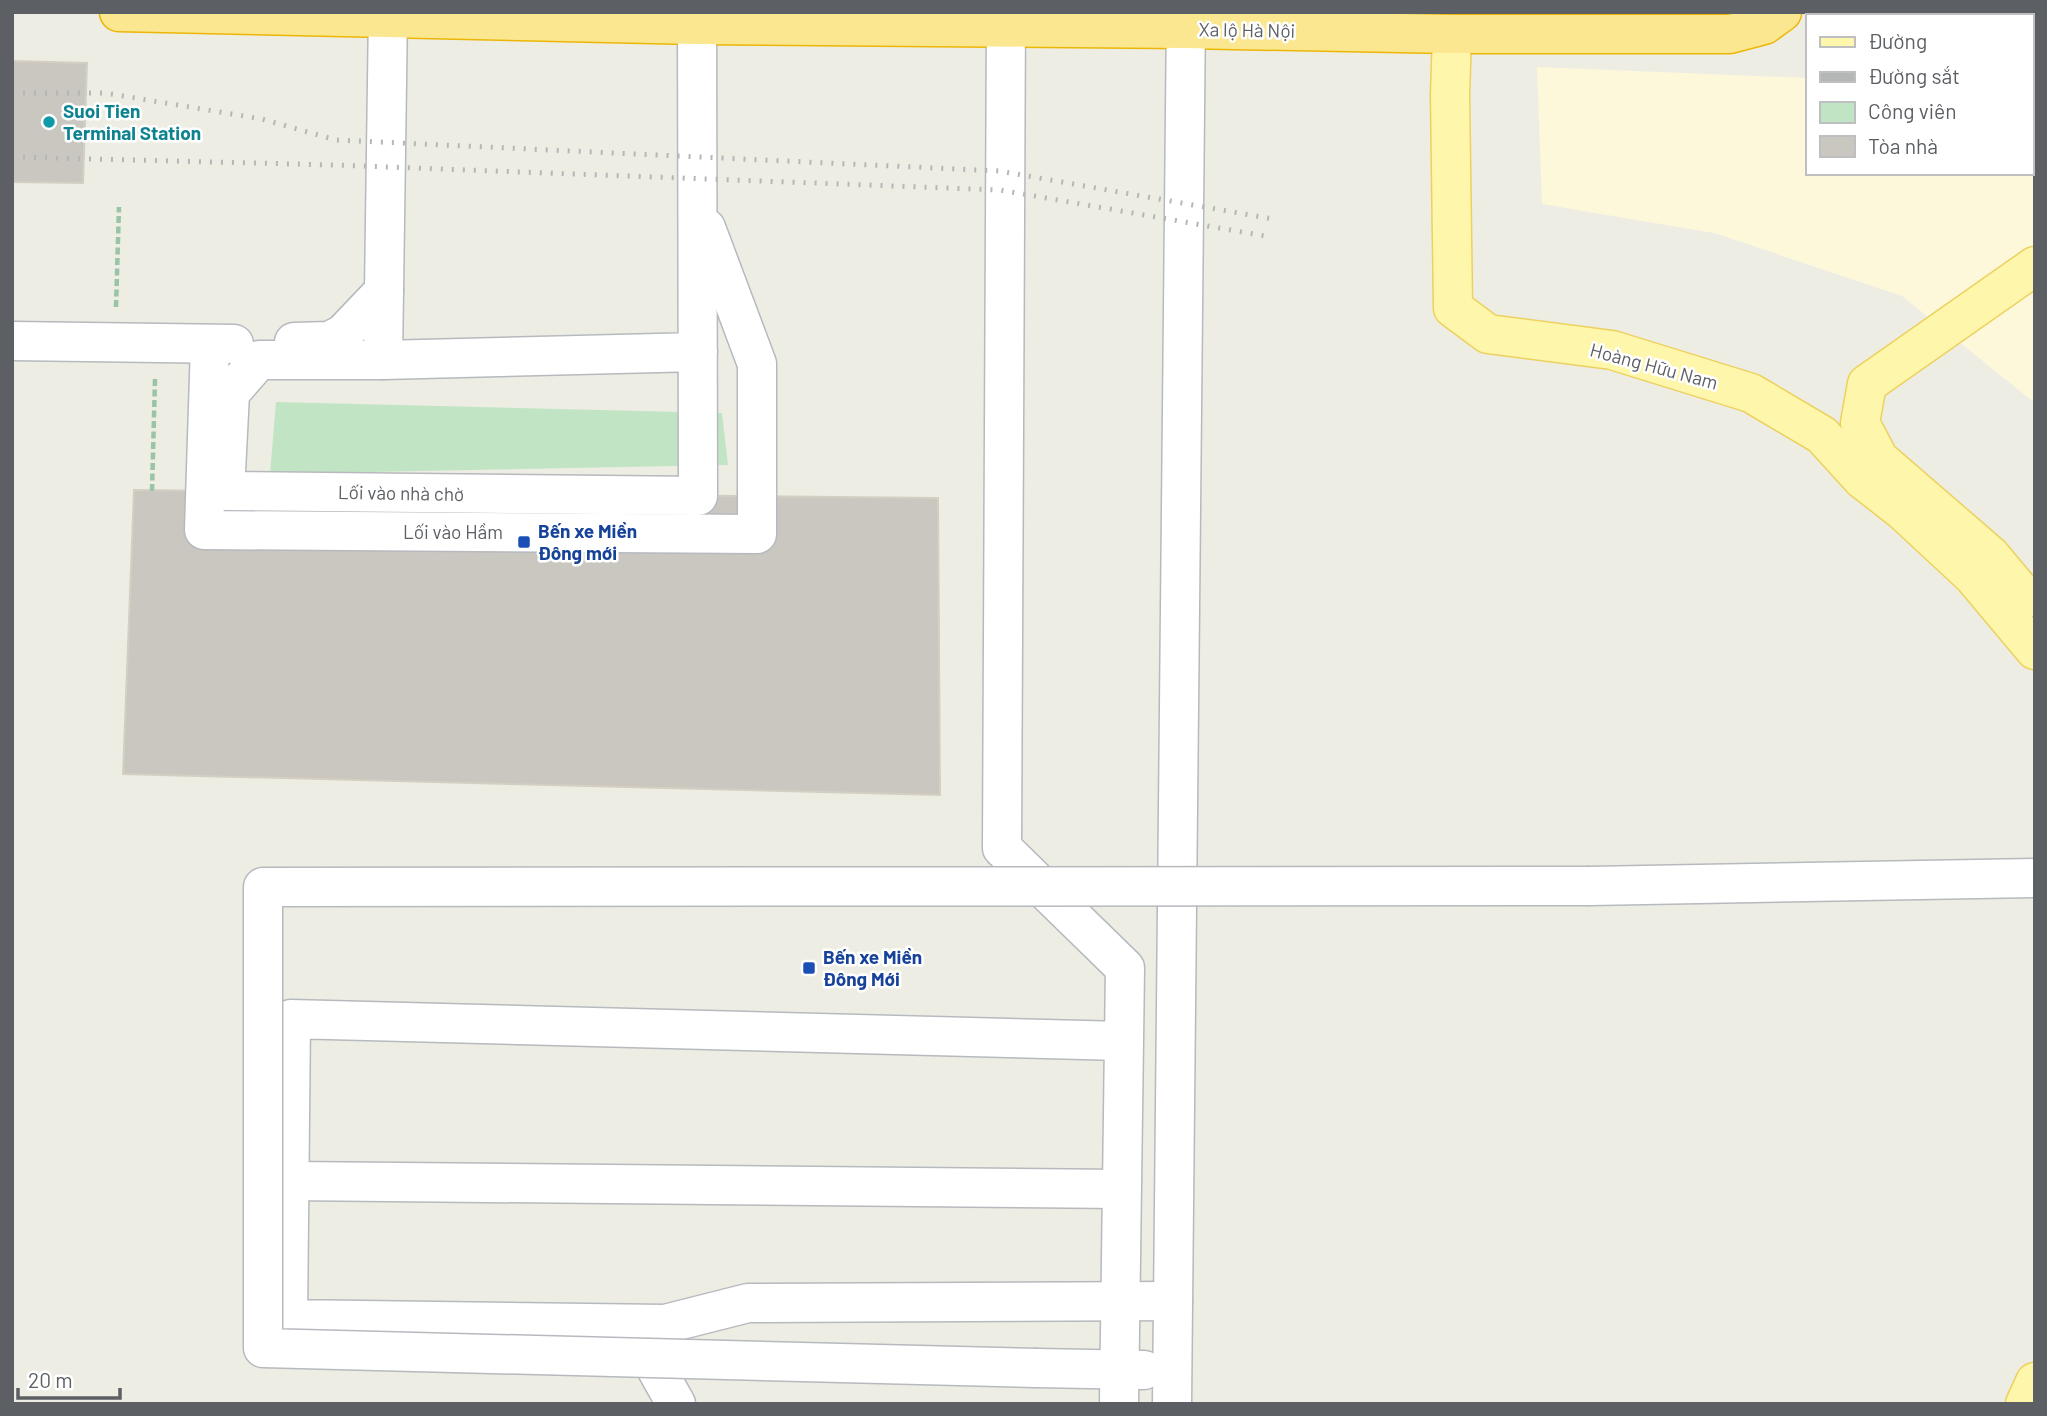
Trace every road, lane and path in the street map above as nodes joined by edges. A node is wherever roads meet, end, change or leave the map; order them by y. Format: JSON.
{"nodes":[{"id":1,"x":119,"y":12,"type":"edge"},
{"id":2,"x":1782,"y":12,"type":"edge"},
{"id":3,"x":388,"y":15,"type":"edge"},
{"id":4,"x":697,"y":19,"type":"edge"},
{"id":5,"x":1006,"y":20,"type":"edge"},
{"id":6,"x":1186,"y":21,"type":"edge"},
{"id":7,"x":1451,"y":34,"type":"junction"},
{"id":8,"x":697,"y":204,"type":"junction"},
{"id":9,"x":119,"y":207,"type":"dead end"},
{"id":10,"x":2035,"y":266,"type":"edge"},
{"id":11,"x":384,"y":291,"type":"junction"},
{"id":12,"x":115,"y":319,"type":"dead end"},
{"id":13,"x":12,"y":341,"type":"edge"},
{"id":14,"x":210,"y":345,"type":"junction"},
{"id":15,"x":698,"y":352,"type":"junction"},
{"id":16,"x":356,"y":354,"type":"junction"},
{"id":17,"x":2035,"y":609,"type":"edge"},
{"id":18,"x":2035,"y":650,"type":"edge"},
{"id":19,"x":2035,"y":878,"type":"edge"},
{"id":20,"x":1123,"y":1041,"type":"junction"},
{"id":21,"x":289,"y":1181,"type":"junction"},
{"id":22,"x":1121,"y":1189,"type":"junction"},
{"id":23,"x":1120,"y":1301,"type":"junction"},
{"id":24,"x":1173,"y":1301,"type":"junction"},
{"id":25,"x":665,"y":1324,"type":"junction"},
{"id":26,"x":2035,"y":1382,"type":"edge"},
{"id":27,"x":1119,"y":1387,"type":"edge"},
{"id":28,"x":1172,"y":1387,"type":"edge"},
{"id":29,"x":676,"y":1404,"type":"edge"},
{"id":30,"x":2025,"y":1404,"type":"edge"}],
"edges":[{"from":1,"to":3,"type":"highway","name":"Xa lộ Hà Nội"},
{"from":2,"to":7,"type":"highway","name":"Xa lộ Hà Nội"},
{"from":3,"to":4,"type":"highway","name":"Xa lộ Hà Nội"},
{"from":3,"to":11,"type":"street"},
{"from":4,"to":5,"type":"highway","name":"Xa lộ Hà Nội"},
{"from":4,"to":8,"type":"street"},
{"from":5,"to":6,"type":"highway","name":"Xa lộ Hà Nội"},
{"from":5,"to":20,"type":"street"},
{"from":6,"to":7,"type":"highway","name":"Xa lộ Hà Nội"},
{"from":6,"to":24,"type":"street"},
{"from":7,"to":18,"type":"main road","name":"Hoàng Hữu Nam"},
{"from":8,"to":14,"type":"street","name":"Lối vào Hầm"},
{"from":8,"to":15,"type":"street"},
{"from":9,"to":12,"type":"path"},
{"from":10,"to":17,"type":"main road"},
{"from":11,"to":16,"type":"street"},
{"from":11,"to":16,"type":"street"},
{"from":13,"to":14,"type":"street"},
{"from":14,"to":16,"type":"street"},
{"from":15,"to":16,"type":"street"},
{"from":15,"to":16,"type":"street","name":"Lối vào nhà chờ"},
{"from":19,"to":27,"type":"street","bridge":true},
{"from":20,"to":21,"type":"street"},
{"from":20,"to":22,"type":"street"},
{"from":21,"to":22,"type":"street"},
{"from":21,"to":25,"type":"street"},
{"from":22,"to":23,"type":"street"},
{"from":23,"to":24,"type":"street"},
{"from":23,"to":25,"type":"street"},
{"from":23,"to":27,"type":"street"},
{"from":24,"to":28,"type":"street"},
{"from":25,"to":29,"type":"street"},
{"from":26,"to":30,"type":"main road"},
{"from":27,"to":28,"type":"street"}]}
